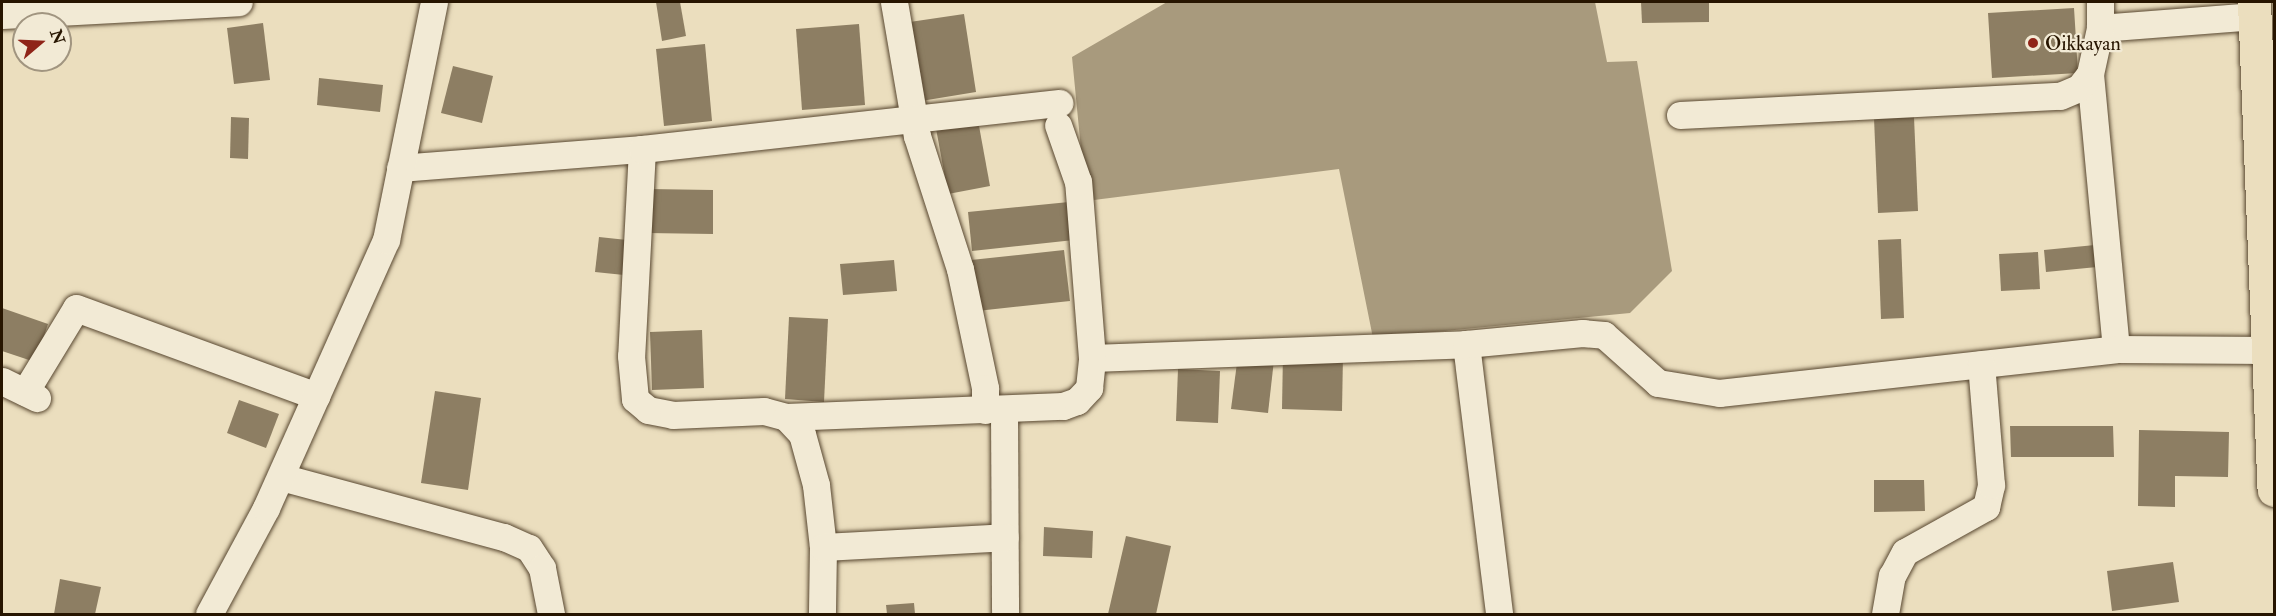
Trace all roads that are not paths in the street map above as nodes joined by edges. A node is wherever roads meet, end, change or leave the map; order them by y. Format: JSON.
{"nodes":[{"id":1,"x":239,"y":2,"type":"edge"},
{"id":2,"x":434,"y":2,"type":"edge"},
{"id":3,"x":894,"y":2,"type":"edge"},
{"id":4,"x":2255,"y":9,"type":"edge"},
{"id":5,"x":2,"y":15,"type":"edge"},
{"id":6,"x":2100,"y":15,"type":"edge"},
{"id":7,"x":2090,"y":74,"type":"junction"},
{"id":8,"x":1680,"y":115,"type":"dead end"},
{"id":9,"x":913,"y":118,"type":"junction"},
{"id":10,"x":642,"y":149,"type":"junction"},
{"id":11,"x":400,"y":168,"type":"junction"},
{"id":12,"x":1466,"y":344,"type":"junction"},
{"id":13,"x":2116,"y":349,"type":"junction"},
{"id":14,"x":2270,"y":350,"type":"junction"},
{"id":15,"x":1092,"y":357,"type":"junction"},
{"id":16,"x":1981,"y":364,"type":"junction"},
{"id":17,"x":21,"y":390,"type":"edge"},
{"id":18,"x":316,"y":396,"type":"junction"},
{"id":19,"x":995,"y":409,"type":"junction"},
{"id":20,"x":786,"y":417,"type":"junction"},
{"id":21,"x":280,"y":477,"type":"junction"},
{"id":22,"x":2274,"y":490,"type":"edge"},
{"id":23,"x":1005,"y":537,"type":"junction"},
{"id":24,"x":823,"y":547,"type":"junction"},
{"id":25,"x":209,"y":615,"type":"edge"},
{"id":26,"x":551,"y":615,"type":"edge"},
{"id":27,"x":822,"y":615,"type":"edge"},
{"id":28,"x":1005,"y":615,"type":"edge"},
{"id":29,"x":1499,"y":615,"type":"edge"},
{"id":30,"x":1885,"y":615,"type":"edge"}],
"edges":[{"from":1,"to":5,"type":"street"},
{"from":2,"to":11,"type":"street"},
{"from":3,"to":9,"type":"street"},
{"from":4,"to":6,"type":"street"},
{"from":4,"to":14,"type":"main road"},
{"from":6,"to":7,"type":"street"},
{"from":7,"to":8,"type":"street"},
{"from":7,"to":13,"type":"street"},
{"from":9,"to":10,"type":"street"},
{"from":9,"to":15,"type":"street"},
{"from":9,"to":19,"type":"street"},
{"from":10,"to":11,"type":"street"},
{"from":10,"to":20,"type":"street"},
{"from":11,"to":18,"type":"street"},
{"from":12,"to":15,"type":"street"},
{"from":12,"to":16,"type":"street"},
{"from":12,"to":29,"type":"street"},
{"from":13,"to":14,"type":"street"},
{"from":13,"to":16,"type":"street"},
{"from":14,"to":22,"type":"main road"},
{"from":15,"to":19,"type":"street"},
{"from":16,"to":30,"type":"street"},
{"from":17,"to":18,"type":"street"},
{"from":18,"to":21,"type":"street"},
{"from":19,"to":20,"type":"street"},
{"from":19,"to":23,"type":"street"},
{"from":20,"to":24,"type":"street"},
{"from":21,"to":25,"type":"street"},
{"from":21,"to":26,"type":"street"},
{"from":23,"to":24,"type":"street"},
{"from":23,"to":28,"type":"street"},
{"from":24,"to":27,"type":"street"}]}
